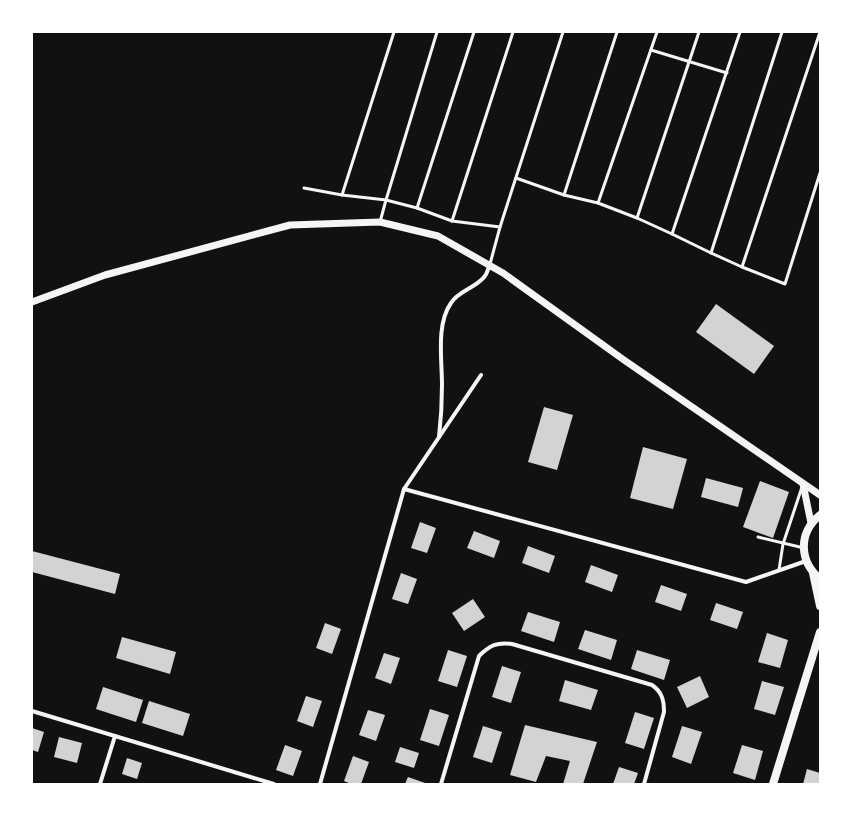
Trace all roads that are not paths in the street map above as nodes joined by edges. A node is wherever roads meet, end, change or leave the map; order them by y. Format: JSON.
{"nodes":[{"id":1,"x":394,"y":32,"type":"edge"},
{"id":2,"x":438,"y":32,"type":"edge"},
{"id":3,"x":474,"y":32,"type":"edge"},
{"id":4,"x":513,"y":32,"type":"edge"},
{"id":5,"x":563,"y":32,"type":"edge"},
{"id":6,"x":618,"y":32,"type":"edge"},
{"id":7,"x":657,"y":32,"type":"edge"},
{"id":8,"x":699,"y":32,"type":"edge"},
{"id":9,"x":740,"y":32,"type":"edge"},
{"id":10,"x":782,"y":32,"type":"edge"},
{"id":11,"x":820,"y":32,"type":"edge"},
{"id":12,"x":651,"y":50,"type":"junction"},
{"id":13,"x":690,"y":61,"type":"junction"},
{"id":14,"x":726,"y":73,"type":"junction"},
{"id":15,"x":820,"y":173,"type":"edge"},
{"id":16,"x":516,"y":178,"type":"junction"},
{"id":17,"x":304,"y":188,"type":"dead end"},
{"id":18,"x":342,"y":195,"type":"junction"},
{"id":19,"x":564,"y":195,"type":"junction"},
{"id":20,"x":386,"y":200,"type":"junction"},
{"id":21,"x":598,"y":202,"type":"junction"},
{"id":22,"x":417,"y":208,"type":"junction"},
{"id":23,"x":637,"y":218,"type":"junction"},
{"id":24,"x":452,"y":221,"type":"junction"},
{"id":25,"x":380,"y":222,"type":"junction"},
{"id":26,"x":500,"y":227,"type":"junction"},
{"id":27,"x":672,"y":234,"type":"junction"},
{"id":28,"x":711,"y":253,"type":"junction"},
{"id":29,"x":490,"y":265,"type":"junction"},
{"id":30,"x":742,"y":267,"type":"junction"},
{"id":31,"x":32,"y":302,"type":"edge"},
{"id":32,"x":481,"y":375,"type":"dead end"},
{"id":33,"x":438,"y":440,"type":"junction"},
{"id":34,"x":803,"y":484,"type":"junction"},
{"id":35,"x":404,"y":489,"type":"junction"},
{"id":36,"x":820,"y":495,"type":"edge"},
{"id":37,"x":820,"y":515,"type":"edge"},
{"id":38,"x":811,"y":523,"type":"junction"},
{"id":39,"x":758,"y":537,"type":"dead end"},
{"id":40,"x":783,"y":544,"type":"junction"},
{"id":41,"x":804,"y":548,"type":"junction"},
{"id":42,"x":806,"y":561,"type":"junction"},
{"id":43,"x":779,"y":570,"type":"junction"},
{"id":44,"x":813,"y":572,"type":"junction"},
{"id":45,"x":820,"y":579,"type":"edge"},
{"id":46,"x":820,"y":606,"type":"edge"},
{"id":47,"x":820,"y":632,"type":"edge"},
{"id":48,"x":32,"y":711,"type":"edge"},
{"id":49,"x":114,"y":736,"type":"junction"},
{"id":50,"x":100,"y":784,"type":"edge"},
{"id":51,"x":274,"y":784,"type":"edge"},
{"id":52,"x":320,"y":784,"type":"edge"},
{"id":53,"x":441,"y":784,"type":"edge"},
{"id":54,"x":644,"y":784,"type":"edge"},
{"id":55,"x":773,"y":784,"type":"edge"}],
"edges":[{"from":1,"to":18,"type":"lane"},
{"from":2,"to":20,"type":"lane"},
{"from":3,"to":22,"type":"lane"},
{"from":4,"to":24,"type":"lane"},
{"from":5,"to":16,"type":"lane"},
{"from":6,"to":19,"type":"lane"},
{"from":7,"to":12,"type":"lane"},
{"from":8,"to":13,"type":"lane"},
{"from":9,"to":14,"type":"lane"},
{"from":10,"to":28,"type":"lane"},
{"from":11,"to":30,"type":"lane"},
{"from":12,"to":13,"type":"lane"},
{"from":12,"to":21,"type":"lane"},
{"from":13,"to":14,"type":"lane"},
{"from":13,"to":23,"type":"lane"},
{"from":14,"to":27,"type":"lane"},
{"from":15,"to":30,"type":"lane"},
{"from":16,"to":19,"type":"lane"},
{"from":16,"to":26,"type":"lane"},
{"from":17,"to":18,"type":"lane"},
{"from":18,"to":20,"type":"lane"},
{"from":19,"to":21,"type":"lane"},
{"from":20,"to":22,"type":"lane"},
{"from":20,"to":25,"type":"lane"},
{"from":21,"to":23,"type":"lane"},
{"from":22,"to":24,"type":"lane"},
{"from":23,"to":27,"type":"lane"},
{"from":24,"to":26,"type":"lane"},
{"from":25,"to":29,"type":"street"},
{"from":25,"to":31,"type":"street"},
{"from":26,"to":29,"type":"lane"},
{"from":27,"to":28,"type":"lane"},
{"from":28,"to":30,"type":"lane"},
{"from":29,"to":33,"type":"street"},
{"from":29,"to":34,"type":"street"},
{"from":32,"to":33,"type":"street"},
{"from":33,"to":35,"type":"street"},
{"from":34,"to":36,"type":"street"},
{"from":34,"to":38,"type":"street"},
{"from":34,"to":40,"type":"lane"},
{"from":35,"to":43,"type":"street"},
{"from":35,"to":52,"type":"street"},
{"from":37,"to":38,"type":"main road"},
{"from":38,"to":41,"type":"main road"},
{"from":39,"to":40,"type":"lane"},
{"from":40,"to":41,"type":"lane"},
{"from":40,"to":43,"type":"lane"},
{"from":41,"to":42,"type":"main road"},
{"from":42,"to":43,"type":"street"},
{"from":42,"to":44,"type":"main road"},
{"from":44,"to":45,"type":"main road"},
{"from":44,"to":46,"type":"main road"},
{"from":47,"to":55,"type":"main road"},
{"from":48,"to":49,"type":"street"},
{"from":49,"to":50,"type":"street"},
{"from":49,"to":51,"type":"street"},
{"from":53,"to":54,"type":"street"}]}
